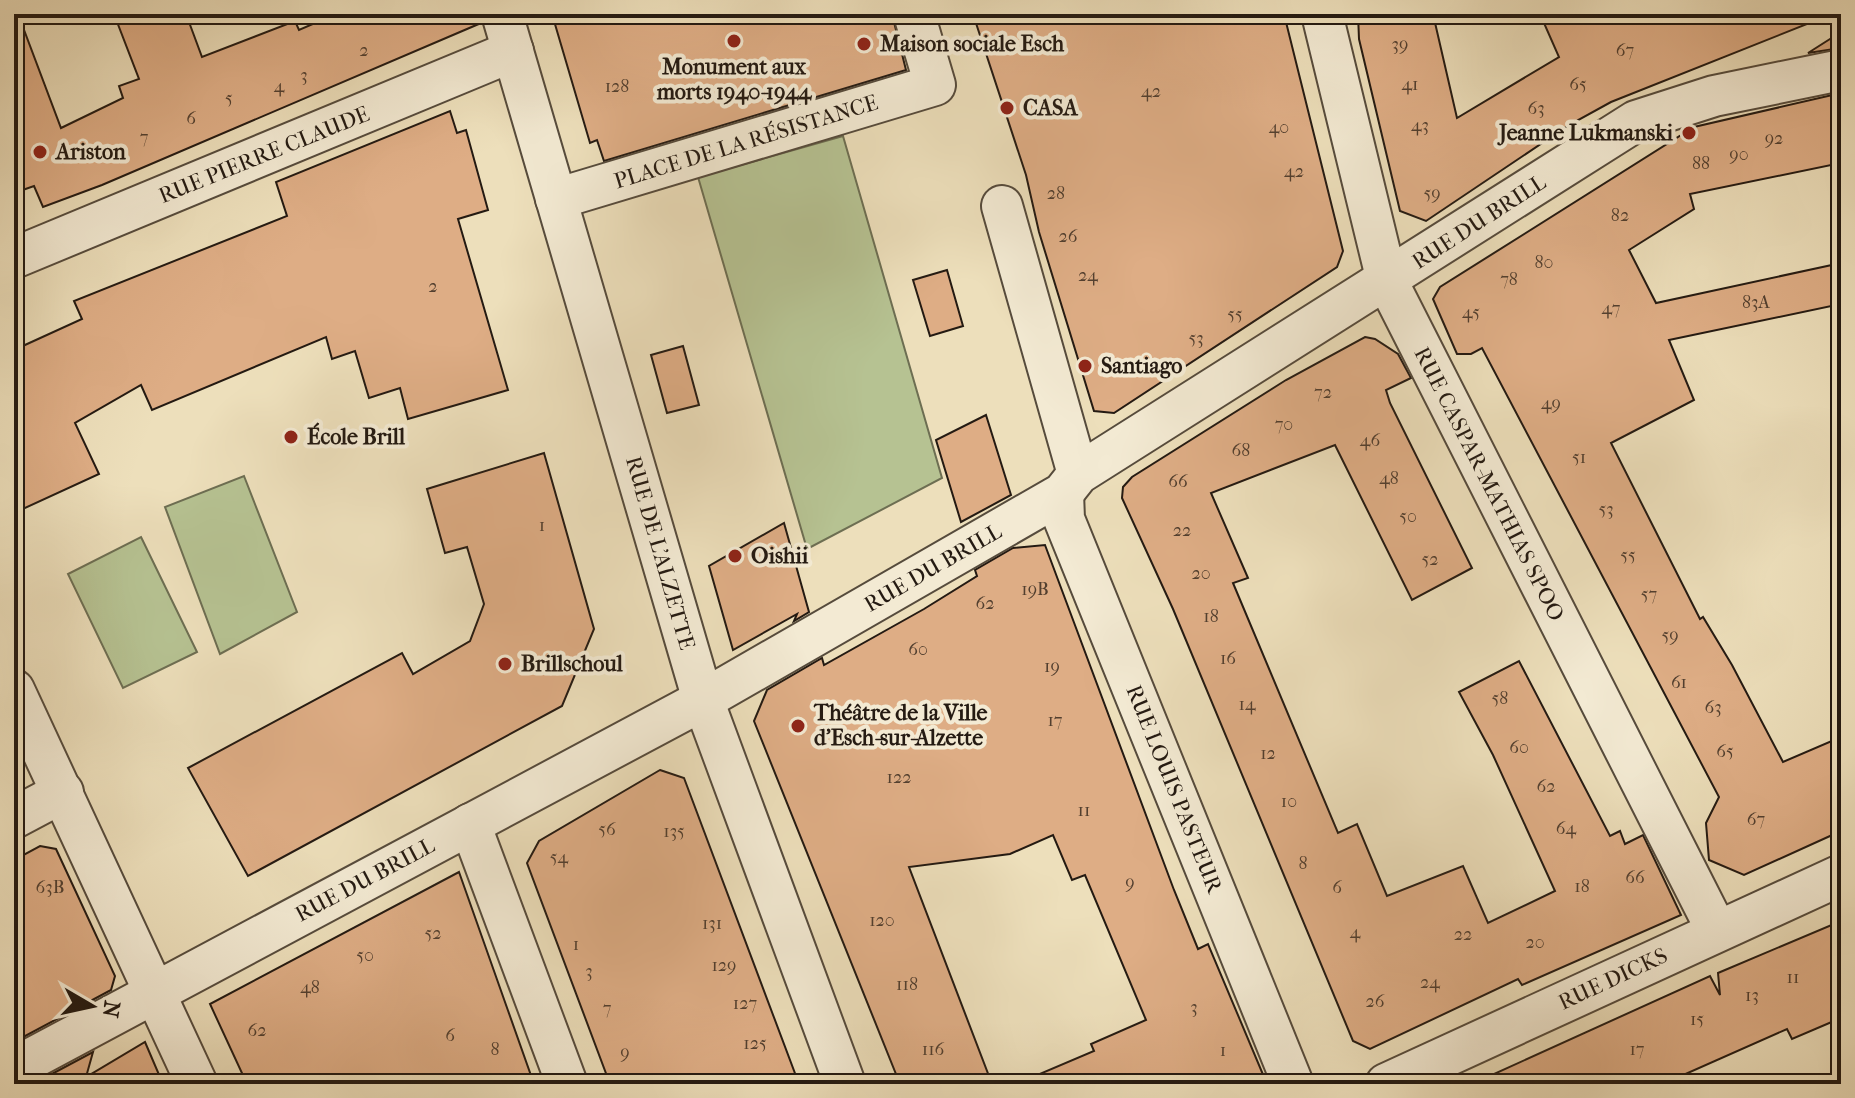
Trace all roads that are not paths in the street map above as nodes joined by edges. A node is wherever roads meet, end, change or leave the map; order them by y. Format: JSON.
{"nodes":[{"id":1,"x":914,"y":14,"type":"edge"},
{"id":2,"x":1322,"y":14,"type":"edge"},
{"id":3,"x":508,"y":33,"type":"edge"},
{"id":4,"x":1841,"y":70,"type":"edge"},
{"id":5,"x":556,"y":199,"type":"junction"},
{"id":6,"x":1002,"y":206,"type":"dead end"},
{"id":7,"x":14,"y":258,"type":"edge"},
{"id":8,"x":1387,"y":281,"type":"junction"},
{"id":9,"x":1071,"y":484,"type":"junction"},
{"id":10,"x":14,"y":690,"type":"edge"},
{"id":11,"x":703,"y":700,"type":"junction"},
{"id":12,"x":63,"y":792,"type":"junction"},
{"id":13,"x":14,"y":818,"type":"edge"},
{"id":14,"x":470,"y":824,"type":"junction"},
{"id":15,"x":1841,"y":875,"type":"edge"},
{"id":16,"x":1717,"y":931,"type":"junction"},
{"id":17,"x":155,"y":992,"type":"junction"},
{"id":18,"x":14,"y":1068,"type":"edge"},
{"id":19,"x":197,"y":1084,"type":"edge"},
{"id":20,"x":567,"y":1084,"type":"edge"},
{"id":21,"x":845,"y":1084,"type":"edge"},
{"id":22,"x":1293,"y":1084,"type":"edge"},
{"id":23,"x":1386,"y":1084,"type":"edge"}],
"edges":[{"from":1,"to":5,"type":"street","name":"PLACE DE LA RÉSISTANCE"},
{"from":2,"to":8,"type":"street","name":"RUE CASPAR-MATHIAS SPOO"},
{"from":3,"to":5,"type":"street","name":"RUE DE L'ALZETTE"},
{"from":3,"to":7,"type":"street","name":"RUE PIERRE CLAUDE"},
{"from":4,"to":8,"type":"street","name":"RUE DU BRILL"},
{"from":5,"to":11,"type":"street","name":"RUE DE L'ALZETTE"},
{"from":6,"to":9,"type":"street","name":"RUE LOUIS PASTEUR"},
{"from":8,"to":9,"type":"street","name":"RUE DU BRILL"},
{"from":8,"to":16,"type":"street","name":"RUE CASPAR-MATHIAS SPOO"},
{"from":9,"to":11,"type":"street","name":"RUE DU BRILL"},
{"from":9,"to":22,"type":"street","name":"RUE LOUIS PASTEUR"},
{"from":10,"to":12,"type":"street"},
{"from":11,"to":14,"type":"street","name":"RUE DU BRILL"},
{"from":11,"to":21,"type":"street","name":"RUE DE L'ALZETTE"},
{"from":12,"to":13,"type":"street"},
{"from":12,"to":17,"type":"street"},
{"from":14,"to":17,"type":"street","name":"RUE DU BRILL"},
{"from":14,"to":20,"type":"street"},
{"from":15,"to":16,"type":"street","name":"RUE DICKS"},
{"from":16,"to":23,"type":"street","name":"RUE DICKS"},
{"from":17,"to":18,"type":"street","name":"RUE DU BRILL"},
{"from":17,"to":19,"type":"street"}]}
